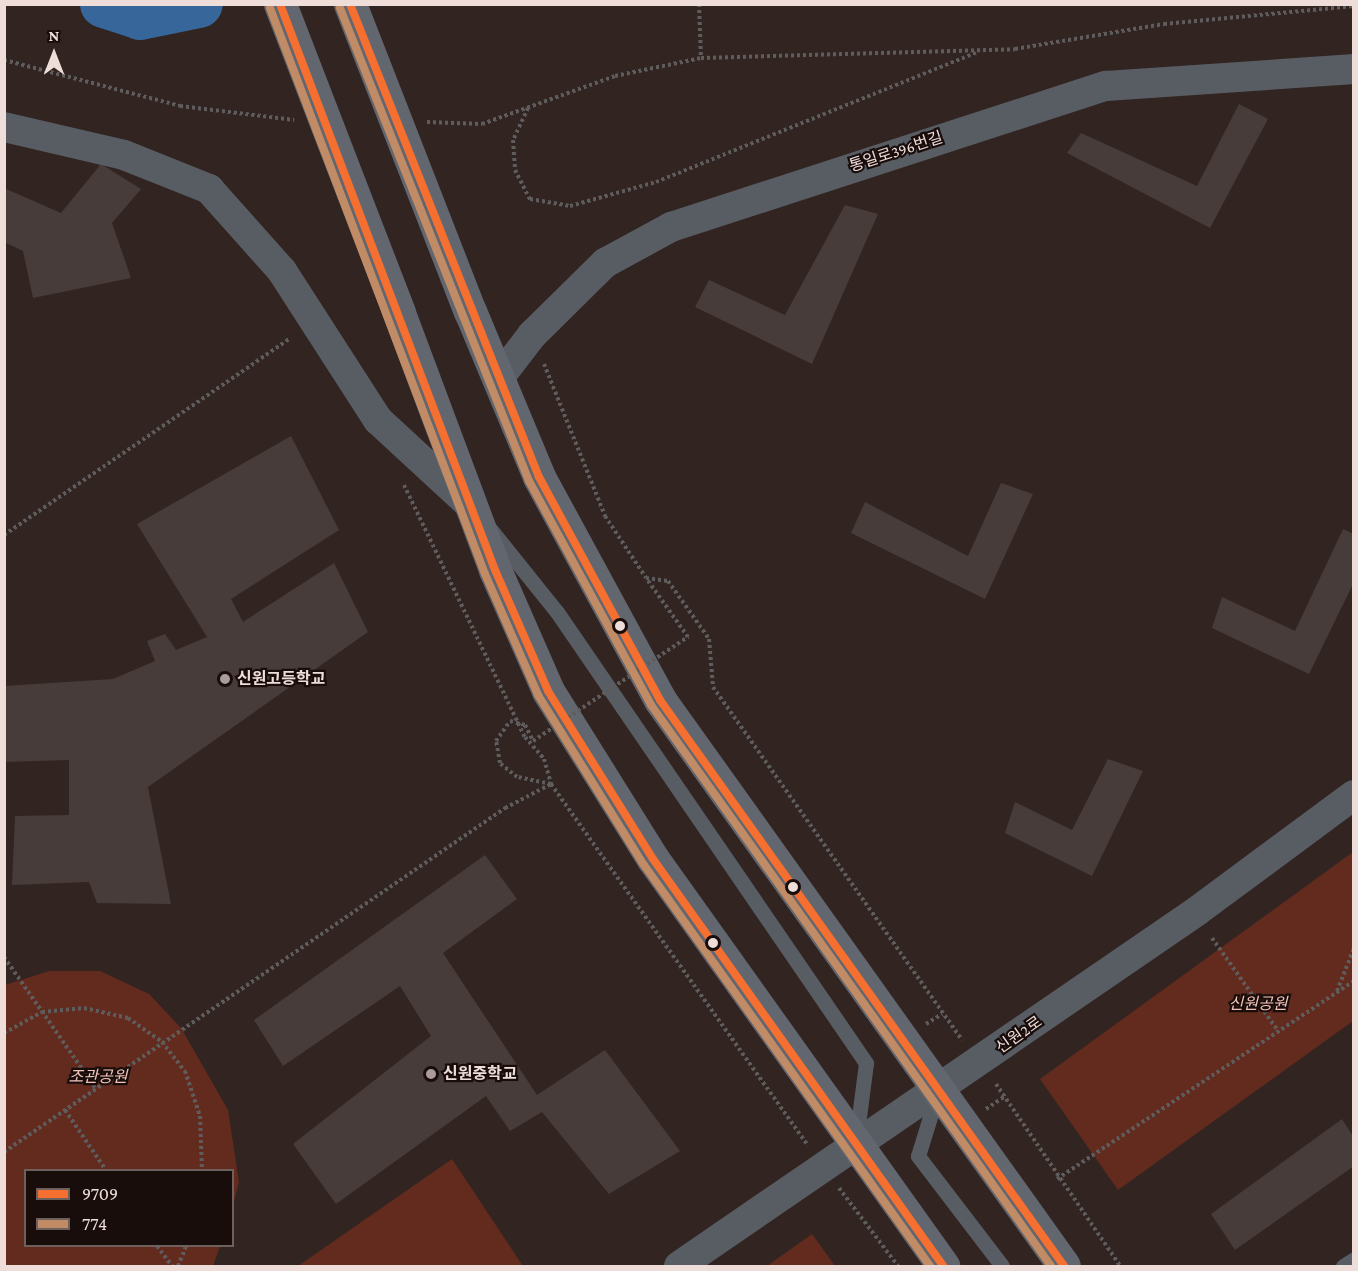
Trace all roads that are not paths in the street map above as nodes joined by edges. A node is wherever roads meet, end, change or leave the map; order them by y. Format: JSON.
{"nodes":[{"id":1,"x":280,"y":4,"type":"edge"},
{"id":2,"x":350,"y":4,"type":"edge"},
{"id":3,"x":1353,"y":69,"type":"edge"},
{"id":4,"x":4,"y":127,"type":"edge"},
{"id":5,"x":499,"y":378,"type":"junction"},
{"id":6,"x":470,"y":505,"type":"junction"},
{"id":7,"x":1353,"y":795,"type":"edge"},
{"id":8,"x":939,"y":1090,"type":"junction"},
{"id":9,"x":856,"y":1143,"type":"junction"},
{"id":10,"x":1353,"y":1259,"type":"edge"},
{"id":11,"x":680,"y":1266,"type":"edge"},
{"id":12,"x":943,"y":1266,"type":"edge"},
{"id":13,"x":1002,"y":1266,"type":"edge"},
{"id":14,"x":1064,"y":1266,"type":"edge"},
{"id":15,"x":1343,"y":1266,"type":"edge"}],
"edges":[{"from":1,"to":6,"type":"main road","bridge":true},
{"from":2,"to":5,"type":"main road","bridge":true},
{"from":3,"to":5,"type":"street","name":"통일로396번길"},
{"from":4,"to":6,"type":"street"},
{"from":5,"to":8,"type":"main road"},
{"from":6,"to":9,"type":"main road"},
{"from":6,"to":9,"type":"lane"},
{"from":7,"to":8,"type":"street","name":"신원2로"},
{"from":8,"to":9,"type":"street","name":"신원2로"},
{"from":8,"to":13,"type":"lane"},
{"from":8,"to":14,"type":"main road"},
{"from":9,"to":11,"type":"street","name":"신원2로"},
{"from":9,"to":12,"type":"main road"},
{"from":10,"to":15,"type":"lane"}]}
